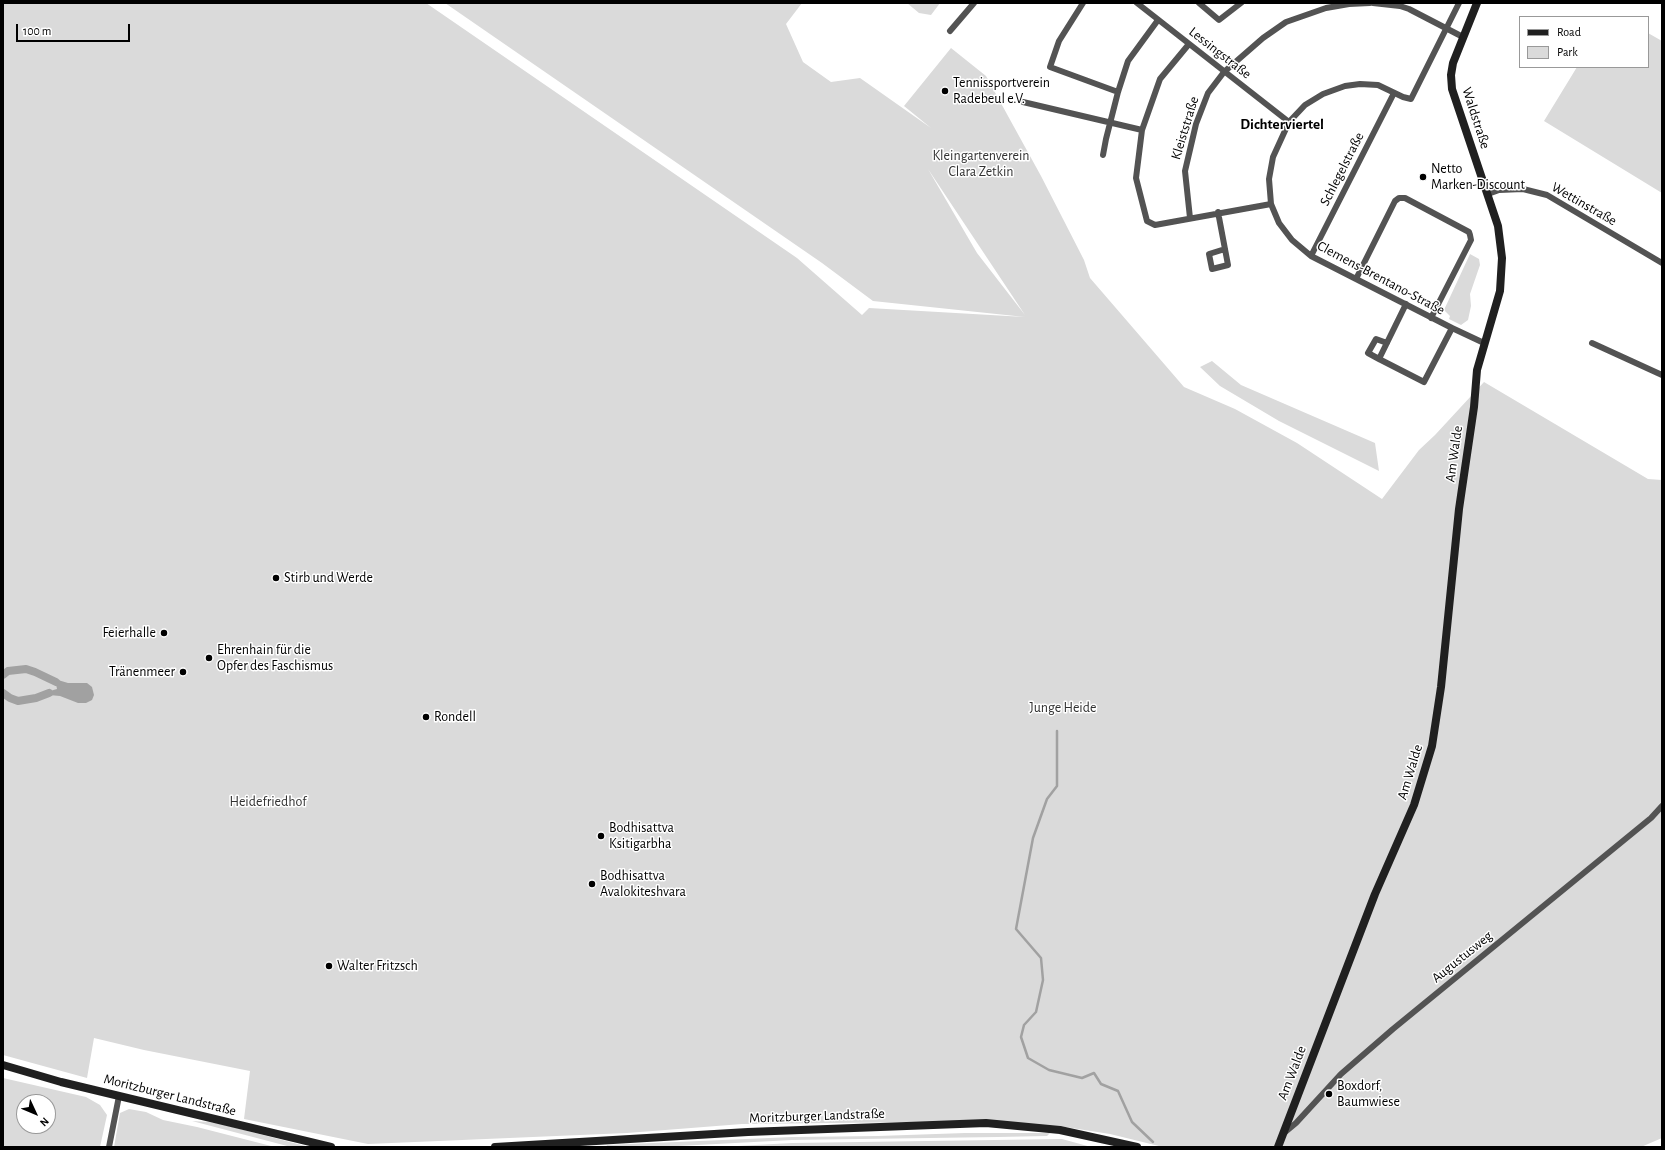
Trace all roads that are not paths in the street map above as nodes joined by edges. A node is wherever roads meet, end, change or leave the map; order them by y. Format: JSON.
{"nodes":[{"id":1,"x":974,"y":3,"type":"edge"},
{"id":2,"x":1083,"y":3,"type":"edge"},
{"id":3,"x":1137,"y":3,"type":"edge"},
{"id":4,"x":1199,"y":3,"type":"edge"},
{"id":5,"x":1241,"y":3,"type":"edge"},
{"id":6,"x":1371,"y":3,"type":"edge"},
{"id":7,"x":1459,"y":3,"type":"edge"},
{"id":8,"x":1477,"y":3,"type":"edge"},
{"id":9,"x":1158,"y":20,"type":"junction"},
{"id":10,"x":1446,"y":28,"type":"junction"},
{"id":11,"x":950,"y":31,"type":"dead end"},
{"id":12,"x":1463,"y":37,"type":"junction"},
{"id":13,"x":1189,"y":44,"type":"junction"},
{"id":14,"x":1224,"y":72,"type":"junction"},
{"id":15,"x":1118,"y":92,"type":"junction"},
{"id":16,"x":1394,"y":93,"type":"junction"},
{"id":17,"x":1023,"y":102,"type":"dead end"},
{"id":18,"x":1110,"y":122,"type":"junction"},
{"id":19,"x":1289,"y":122,"type":"junction"},
{"id":20,"x":1142,"y":130,"type":"junction"},
{"id":21,"x":1103,"y":155,"type":"dead end"},
{"id":22,"x":1488,"y":194,"type":"junction"},
{"id":23,"x":1271,"y":204,"type":"junction"},
{"id":24,"x":1218,"y":212,"type":"junction"},
{"id":25,"x":1190,"y":218,"type":"junction"},
{"id":26,"x":1225,"y":249,"type":"dead end"},
{"id":27,"x":1312,"y":256,"type":"junction"},
{"id":28,"x":1662,"y":263,"type":"edge"},
{"id":29,"x":1356,"y":279,"type":"junction"},
{"id":30,"x":1406,"y":304,"type":"junction"},
{"id":31,"x":1431,"y":318,"type":"junction"},
{"id":32,"x":1452,"y":328,"type":"junction"},
{"id":33,"x":1484,"y":343,"type":"junction"},
{"id":34,"x":1592,"y":343,"type":"dead end"},
{"id":35,"x":1386,"y":344,"type":"junction"},
{"id":36,"x":1379,"y":359,"type":"junction"},
{"id":37,"x":1662,"y":375,"type":"edge"},
{"id":38,"x":1476,"y":382,"type":"joint"},
{"id":39,"x":1662,"y":806,"type":"edge"},
{"id":40,"x":3,"y":1065,"type":"edge"},
{"id":41,"x":119,"y":1096,"type":"junction"},
{"id":42,"x":1284,"y":1134,"type":"junction"},
{"id":43,"x":109,"y":1147,"type":"edge"},
{"id":44,"x":332,"y":1147,"type":"edge"},
{"id":45,"x":495,"y":1147,"type":"edge"},
{"id":46,"x":1137,"y":1147,"type":"edge"},
{"id":47,"x":1278,"y":1147,"type":"edge"}],
"edges":[{"from":1,"to":11,"type":"street"},
{"from":2,"to":15,"type":"street"},
{"from":3,"to":9,"type":"street","name":"Lessingstraße"},
{"from":4,"to":5,"type":"street"},
{"from":6,"to":10,"type":"street","name":"Kleiststraße"},
{"from":6,"to":14,"type":"street","name":"Kleiststraße"},
{"from":7,"to":10,"type":"street"},
{"from":8,"to":12,"type":"street","name":"Waldstraße"},
{"from":9,"to":13,"type":"street","name":"Lessingstraße"},
{"from":9,"to":15,"type":"street"},
{"from":10,"to":12,"type":"street","name":"Kleiststraße"},
{"from":10,"to":16,"type":"street","name":"Clemens-Brentano-Straße"},
{"from":12,"to":22,"type":"street","name":"Waldstraße"},
{"from":13,"to":14,"type":"street","name":"Lessingstraße"},
{"from":13,"to":20,"type":"street"},
{"from":14,"to":19,"type":"street","name":"Lessingstraße"},
{"from":14,"to":25,"type":"street","name":"Kleiststraße"},
{"from":15,"to":18,"type":"street"},
{"from":16,"to":19,"type":"street","name":"Clemens-Brentano-Straße"},
{"from":16,"to":27,"type":"street","name":"Schlegelstraße"},
{"from":17,"to":18,"type":"street"},
{"from":18,"to":20,"type":"street"},
{"from":18,"to":21,"type":"street"},
{"from":19,"to":23,"type":"street","name":"Clemens-Brentano-Straße"},
{"from":20,"to":25,"type":"street"},
{"from":22,"to":28,"type":"street","name":"Wettinstraße"},
{"from":22,"to":33,"type":"street","name":"Waldstraße"},
{"from":23,"to":24,"type":"street"},
{"from":23,"to":27,"type":"street","name":"Clemens-Brentano-Straße"},
{"from":24,"to":25,"type":"street"},
{"from":24,"to":26,"type":"street"},
{"from":27,"to":29,"type":"street","name":"Clemens-Brentano-Straße"},
{"from":29,"to":30,"type":"street","name":"Clemens-Brentano-Straße"},
{"from":29,"to":31,"type":"street"},
{"from":30,"to":31,"type":"street","name":"Clemens-Brentano-Straße"},
{"from":30,"to":35,"type":"street"},
{"from":31,"to":32,"type":"street","name":"Clemens-Brentano-Straße"},
{"from":32,"to":33,"type":"street","name":"Clemens-Brentano-Straße"},
{"from":32,"to":36,"type":"street"},
{"from":33,"to":38,"type":"street","name":"Waldstraße"},
{"from":34,"to":37,"type":"street"},
{"from":35,"to":36,"type":"street"},
{"from":35,"to":36,"type":"street"},
{"from":38,"to":42,"type":"street","name":"Am Walde"},
{"from":39,"to":42,"type":"street","name":"Augustusweg"},
{"from":40,"to":41,"type":"street","name":"Moritzburger Landstraße"},
{"from":41,"to":43,"type":"street"},
{"from":41,"to":44,"type":"street","name":"Moritzburger Landstraße"},
{"from":42,"to":47,"type":"street","name":"Am Walde"},
{"from":45,"to":46,"type":"street","name":"Moritzburger Landstraße"}]}
